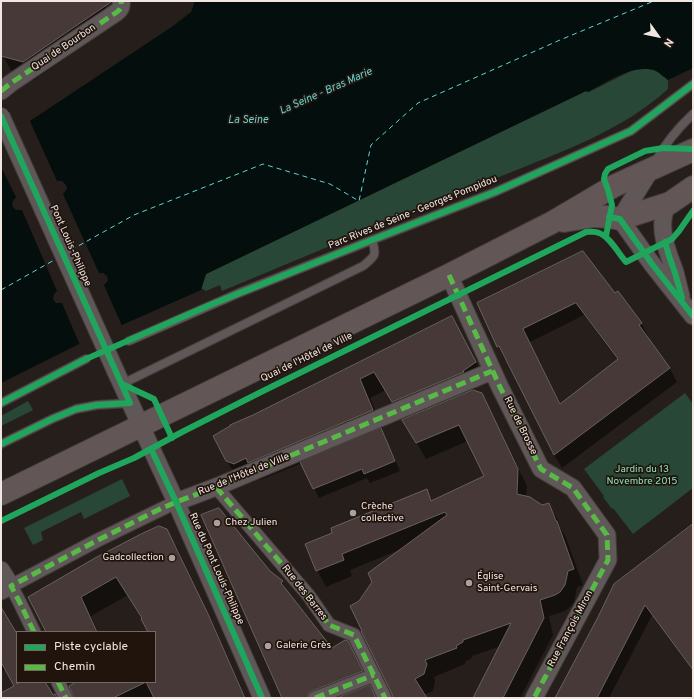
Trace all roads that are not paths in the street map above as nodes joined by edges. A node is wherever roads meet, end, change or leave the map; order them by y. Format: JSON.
{"nodes":[{"id":1,"x":121,"y":1,"type":"edge"},
{"id":2,"x":693,"y":84,"type":"edge"},
{"id":3,"x":1,"y":91,"type":"edge"},
{"id":4,"x":693,"y":114,"type":"edge"},
{"id":5,"x":1,"y":116,"type":"edge"},
{"id":6,"x":693,"y":150,"type":"edge"},
{"id":7,"x":651,"y":169,"type":"junction"},
{"id":8,"x":693,"y":188,"type":"edge"},
{"id":9,"x":670,"y":203,"type":"junction"},
{"id":10,"x":620,"y":219,"type":"junction"},
{"id":11,"x":553,"y":222,"type":"junction"},
{"id":12,"x":372,"y":240,"type":"junction"},
{"id":13,"x":448,"y":274,"type":"junction"},
{"id":14,"x":688,"y":310,"type":"edge"},
{"id":15,"x":129,"y":341,"type":"dead end"},
{"id":16,"x":86,"y":359,"type":"dead end"},
{"id":17,"x":492,"y":371,"type":"junction"},
{"id":18,"x":119,"y":378,"type":"junction"},
{"id":19,"x":1,"y":403,"type":"edge"},
{"id":20,"x":130,"y":403,"type":"junction"},
{"id":21,"x":140,"y":425,"type":"junction"},
{"id":22,"x":1,"y":444,"type":"edge"},
{"id":23,"x":216,"y":487,"type":"junction"},
{"id":24,"x":1,"y":494,"type":"edge"},
{"id":25,"x":176,"y":502,"type":"junction"},
{"id":26,"x":608,"y":560,"type":"joint"},
{"id":27,"x":1,"y":570,"type":"edge"},
{"id":28,"x":6,"y":588,"type":"edge"},
{"id":29,"x":34,"y":631,"type":"edge"},
{"id":30,"x":374,"y":676,"type":"junction"},
{"id":31,"x":58,"y":683,"type":"edge"},
{"id":32,"x":66,"y":698,"type":"edge"},
{"id":33,"x":262,"y":698,"type":"edge"},
{"id":34,"x":315,"y":698,"type":"edge"},
{"id":35,"x":385,"y":698,"type":"edge"},
{"id":36,"x":534,"y":698,"type":"edge"}],
"edges":[{"from":1,"to":3,"type":"street","name":"Quai de Bourbon"},
{"from":2,"to":12,"type":"lane","name":"Parc Rives de Seine - Georges Pompidou"},
{"from":4,"to":7,"type":"lane"},
{"from":5,"to":18,"type":"street","name":"Pont Louis-Philippe","bridge":true},
{"from":6,"to":7,"type":"main road","name":"Quai de l'Hôtel de Ville"},
{"from":7,"to":10,"type":"street"},
{"from":7,"to":11,"type":"main road","name":"Quai de l'Hôtel de Ville"},
{"from":8,"to":9,"type":"main road","name":"Quai de l'Hôtel de Ville"},
{"from":9,"to":10,"type":"main road","name":"Quai de l'Hôtel de Ville"},
{"from":9,"to":14,"type":"street"},
{"from":10,"to":11,"type":"main road","name":"Quai de l'Hôtel de Ville"},
{"from":10,"to":14,"type":"street"},
{"from":11,"to":13,"type":"main road","name":"Quai de l'Hôtel de Ville"},
{"from":12,"to":15,"type":"lane","name":"Parc Rives de Seine - Georges Pompidou"},
{"from":12,"to":18,"type":"lane","name":"Parc Rives de Seine - Georges Pompidou"},
{"from":13,"to":17,"type":"street","name":"Rue de Brosse"},
{"from":13,"to":21,"type":"main road","name":"Quai de l'Hôtel de Ville"},
{"from":16,"to":19,"type":"lane"},
{"from":17,"to":23,"type":"street","name":"Rue de l'Hôtel de Ville"},
{"from":17,"to":26,"type":"street","name":"Rue de Brosse"},
{"from":18,"to":20,"type":"street","name":"Pont Louis-Philippe"},
{"from":20,"to":21,"type":"street","name":"Pont Louis-Philippe"},
{"from":20,"to":22,"type":"lane"},
{"from":21,"to":24,"type":"main road","name":"Quai de l'Hôtel de Ville"},
{"from":21,"to":25,"type":"street","name":"Rue du Pont Louis-Philippe"},
{"from":23,"to":25,"type":"street","name":"Rue de l'Hôtel de Ville"},
{"from":23,"to":30,"type":"street","name":"Rue des Barres"},
{"from":25,"to":28,"type":"street","name":"Rue de l'Hôtel de Ville"},
{"from":25,"to":33,"type":"street","name":"Rue du Pont Louis-Philippe"},
{"from":26,"to":36,"type":"street","name":"Rue François Miron"},
{"from":27,"to":28,"type":"street"},
{"from":28,"to":29,"type":"street"},
{"from":30,"to":34,"type":"street"},
{"from":30,"to":35,"type":"street","name":"Rue des Barres"},
{"from":31,"to":32,"type":"street"}]}
